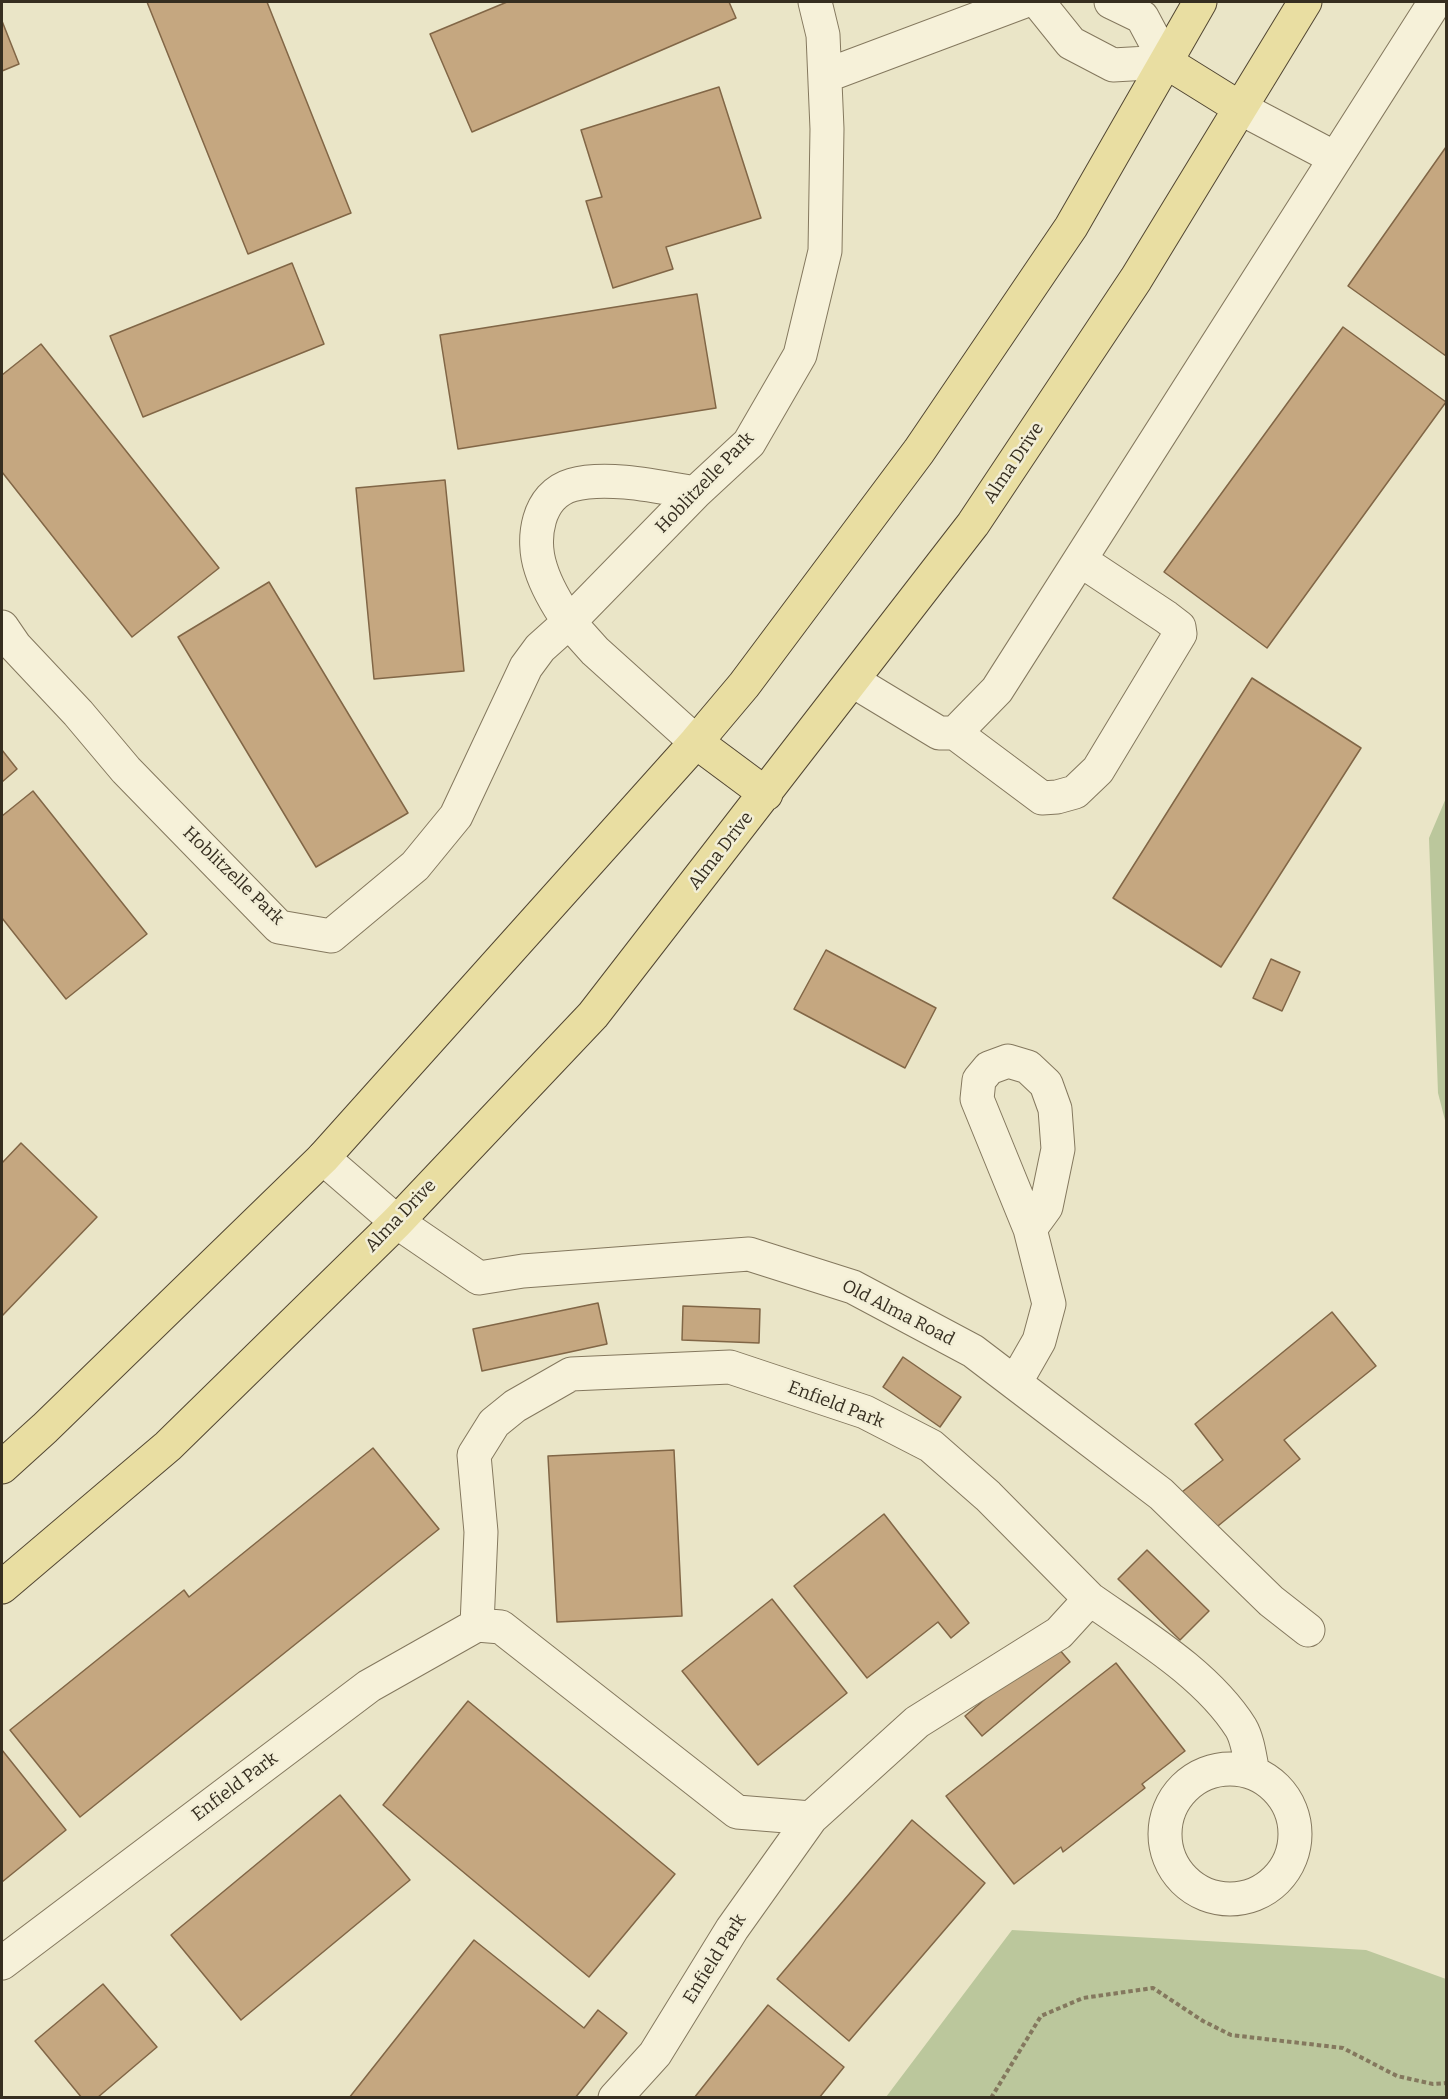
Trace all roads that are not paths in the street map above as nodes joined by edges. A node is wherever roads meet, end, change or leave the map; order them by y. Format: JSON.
{"nodes":[{"id":1,"x":815,"y":2,"type":"edge"},
{"id":2,"x":1022,"y":2,"type":"edge"},
{"id":3,"x":1038,"y":2,"type":"edge"},
{"id":4,"x":1111,"y":2,"type":"edge"},
{"id":5,"x":1200,"y":2,"type":"edge"},
{"id":6,"x":1305,"y":2,"type":"edge"},
{"id":7,"x":1435,"y":2,"type":"edge"},
{"id":8,"x":1166,"y":62,"type":"junction"},
{"id":9,"x":825,"y":76,"type":"junction"},
{"id":10,"x":1240,"y":108,"type":"junction"},
{"id":11,"x":1335,"y":158,"type":"junction"},
{"id":12,"x":695,"y":493,"type":"junction"},
{"id":13,"x":1080,"y":560,"type":"junction"},
{"id":14,"x":569,"y":622,"type":"junction"},
{"id":15,"x":2,"y":627,"type":"edge"},
{"id":16,"x":853,"y":681,"type":"junction"},
{"id":17,"x":955,"y":733,"type":"junction"},
{"id":18,"x":696,"y":742,"type":"junction"},
{"id":19,"x":766,"y":794,"type":"junction"},
{"id":20,"x":323,"y":1158,"type":"junction"},
{"id":21,"x":397,"y":1222,"type":"junction"},
{"id":22,"x":1030,"y":1229,"type":"dead end"},
{"id":23,"x":1015,"y":1383,"type":"junction"},
{"id":24,"x":2,"y":1467,"type":"edge"},
{"id":25,"x":2,"y":1587,"type":"edge"},
{"id":26,"x":1090,"y":1599,"type":"junction"},
{"id":27,"x":477,"y":1625,"type":"junction"},
{"id":28,"x":1308,"y":1630,"type":"dead end"},
{"id":29,"x":1253,"y":1773,"type":"dead end"},
{"id":30,"x":811,"y":1818,"type":"junction"},
{"id":31,"x":2,"y":1963,"type":"edge"},
{"id":32,"x":615,"y":2097,"type":"edge"}],
"edges":[{"from":1,"to":9,"type":"street","name":"Hoblitzelle Park"},
{"from":2,"to":9,"type":"street"},
{"from":3,"to":8,"type":"street"},
{"from":4,"to":8,"type":"street"},
{"from":5,"to":8,"type":"main road"},
{"from":6,"to":10,"type":"main road","name":"Alma Drive"},
{"from":7,"to":11,"type":"street"},
{"from":8,"to":10,"type":"main road"},
{"from":8,"to":18,"type":"main road"},
{"from":9,"to":12,"type":"street","name":"Hoblitzelle Park"},
{"from":10,"to":11,"type":"street"},
{"from":10,"to":16,"type":"main road","name":"Alma Drive"},
{"from":11,"to":13,"type":"street"},
{"from":12,"to":14,"type":"street","name":"Hoblitzelle Park"},
{"from":12,"to":14,"type":"street"},
{"from":13,"to":17,"type":"street"},
{"from":13,"to":17,"type":"street"},
{"from":14,"to":15,"type":"street","name":"Hoblitzelle Park"},
{"from":14,"to":18,"type":"street"},
{"from":16,"to":17,"type":"street"},
{"from":16,"to":19,"type":"main road","name":"Alma Drive"},
{"from":18,"to":19,"type":"main road"},
{"from":18,"to":20,"type":"main road"},
{"from":19,"to":21,"type":"main road","name":"Alma Drive"},
{"from":20,"to":21,"type":"street","name":"Old Alma Road"},
{"from":20,"to":24,"type":"main road"},
{"from":21,"to":23,"type":"street","name":"Old Alma Road"},
{"from":21,"to":25,"type":"main road","name":"Alma Drive"},
{"from":22,"to":23,"type":"street"},
{"from":23,"to":28,"type":"street","name":"Old Alma Road"},
{"from":26,"to":27,"type":"street","name":"Enfield Park"},
{"from":26,"to":29,"type":"street"},
{"from":26,"to":30,"type":"street","name":"Enfield Park"},
{"from":27,"to":30,"type":"street"},
{"from":27,"to":31,"type":"street","name":"Enfield Park"},
{"from":30,"to":32,"type":"street","name":"Enfield Park"}]}
